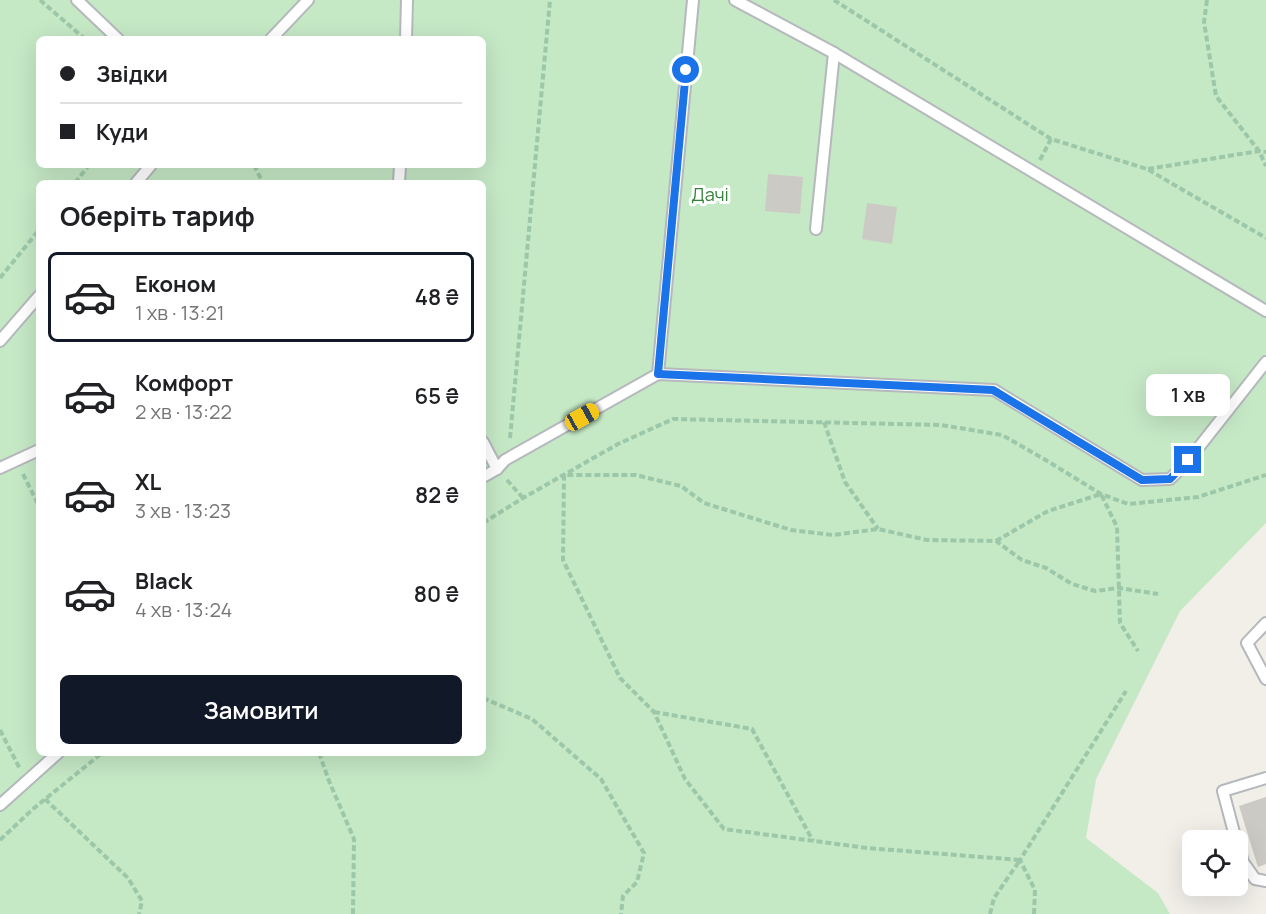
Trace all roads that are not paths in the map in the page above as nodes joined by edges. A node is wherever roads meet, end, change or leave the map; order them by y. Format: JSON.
{"nodes":[{"id":1,"x":77,"y":0,"type":"edge"},
{"id":2,"x":308,"y":0,"type":"edge"},
{"id":3,"x":407,"y":0,"type":"edge"},
{"id":4,"x":693,"y":0,"type":"edge"},
{"id":5,"x":735,"y":0,"type":"edge"},
{"id":6,"x":115,"y":36,"type":"edge"},
{"id":7,"x":274,"y":36,"type":"edge"},
{"id":8,"x":405,"y":36,"type":"edge"},
{"id":9,"x":834,"y":53,"type":"junction"},
{"id":10,"x":148,"y":168,"type":"edge"},
{"id":11,"x":138,"y":180,"type":"edge"},
{"id":12,"x":816,"y":229,"type":"dead end"},
{"id":13,"x":36,"y":299,"type":"edge"},
{"id":14,"x":1266,"y":311,"type":"edge"},
{"id":15,"x":0,"y":341,"type":"edge"},
{"id":16,"x":1266,"y":362,"type":"edge"},
{"id":17,"x":658,"y":374,"type":"junction"},
{"id":18,"x":486,"y":448,"type":"edge"},
{"id":19,"x":36,"y":451,"type":"edge"},
{"id":20,"x":0,"y":468,"type":"edge"},
{"id":21,"x":496,"y":469,"type":"junction"},
{"id":22,"x":486,"y":475,"type":"edge"},
{"id":23,"x":1266,"y":623,"type":"edge"},
{"id":24,"x":1266,"y":680,"type":"edge"},
{"id":25,"x":55,"y":756,"type":"edge"},
{"id":26,"x":1266,"y":778,"type":"edge"},
{"id":27,"x":0,"y":806,"type":"edge"},
{"id":28,"x":1233,"y":830,"type":"edge"},
{"id":29,"x":1248,"y":869,"type":"edge"},
{"id":30,"x":1266,"y":881,"type":"edge"}],
"edges":[{"from":1,"to":6,"type":"lane"},
{"from":2,"to":7,"type":"lane"},
{"from":3,"to":8,"type":"lane"},
{"from":4,"to":17,"type":"lane"},
{"from":5,"to":9,"type":"lane"},
{"from":9,"to":12,"type":"lane"},
{"from":9,"to":14,"type":"lane"},
{"from":10,"to":11,"type":"lane"},
{"from":13,"to":15,"type":"lane"},
{"from":16,"to":17,"type":"lane"},
{"from":17,"to":21,"type":"lane"},
{"from":18,"to":21,"type":"lane"},
{"from":19,"to":20,"type":"lane"},
{"from":21,"to":22,"type":"lane"},
{"from":23,"to":24,"type":"lane"},
{"from":25,"to":27,"type":"lane"},
{"from":26,"to":28,"type":"lane"},
{"from":29,"to":30,"type":"lane"}]}
